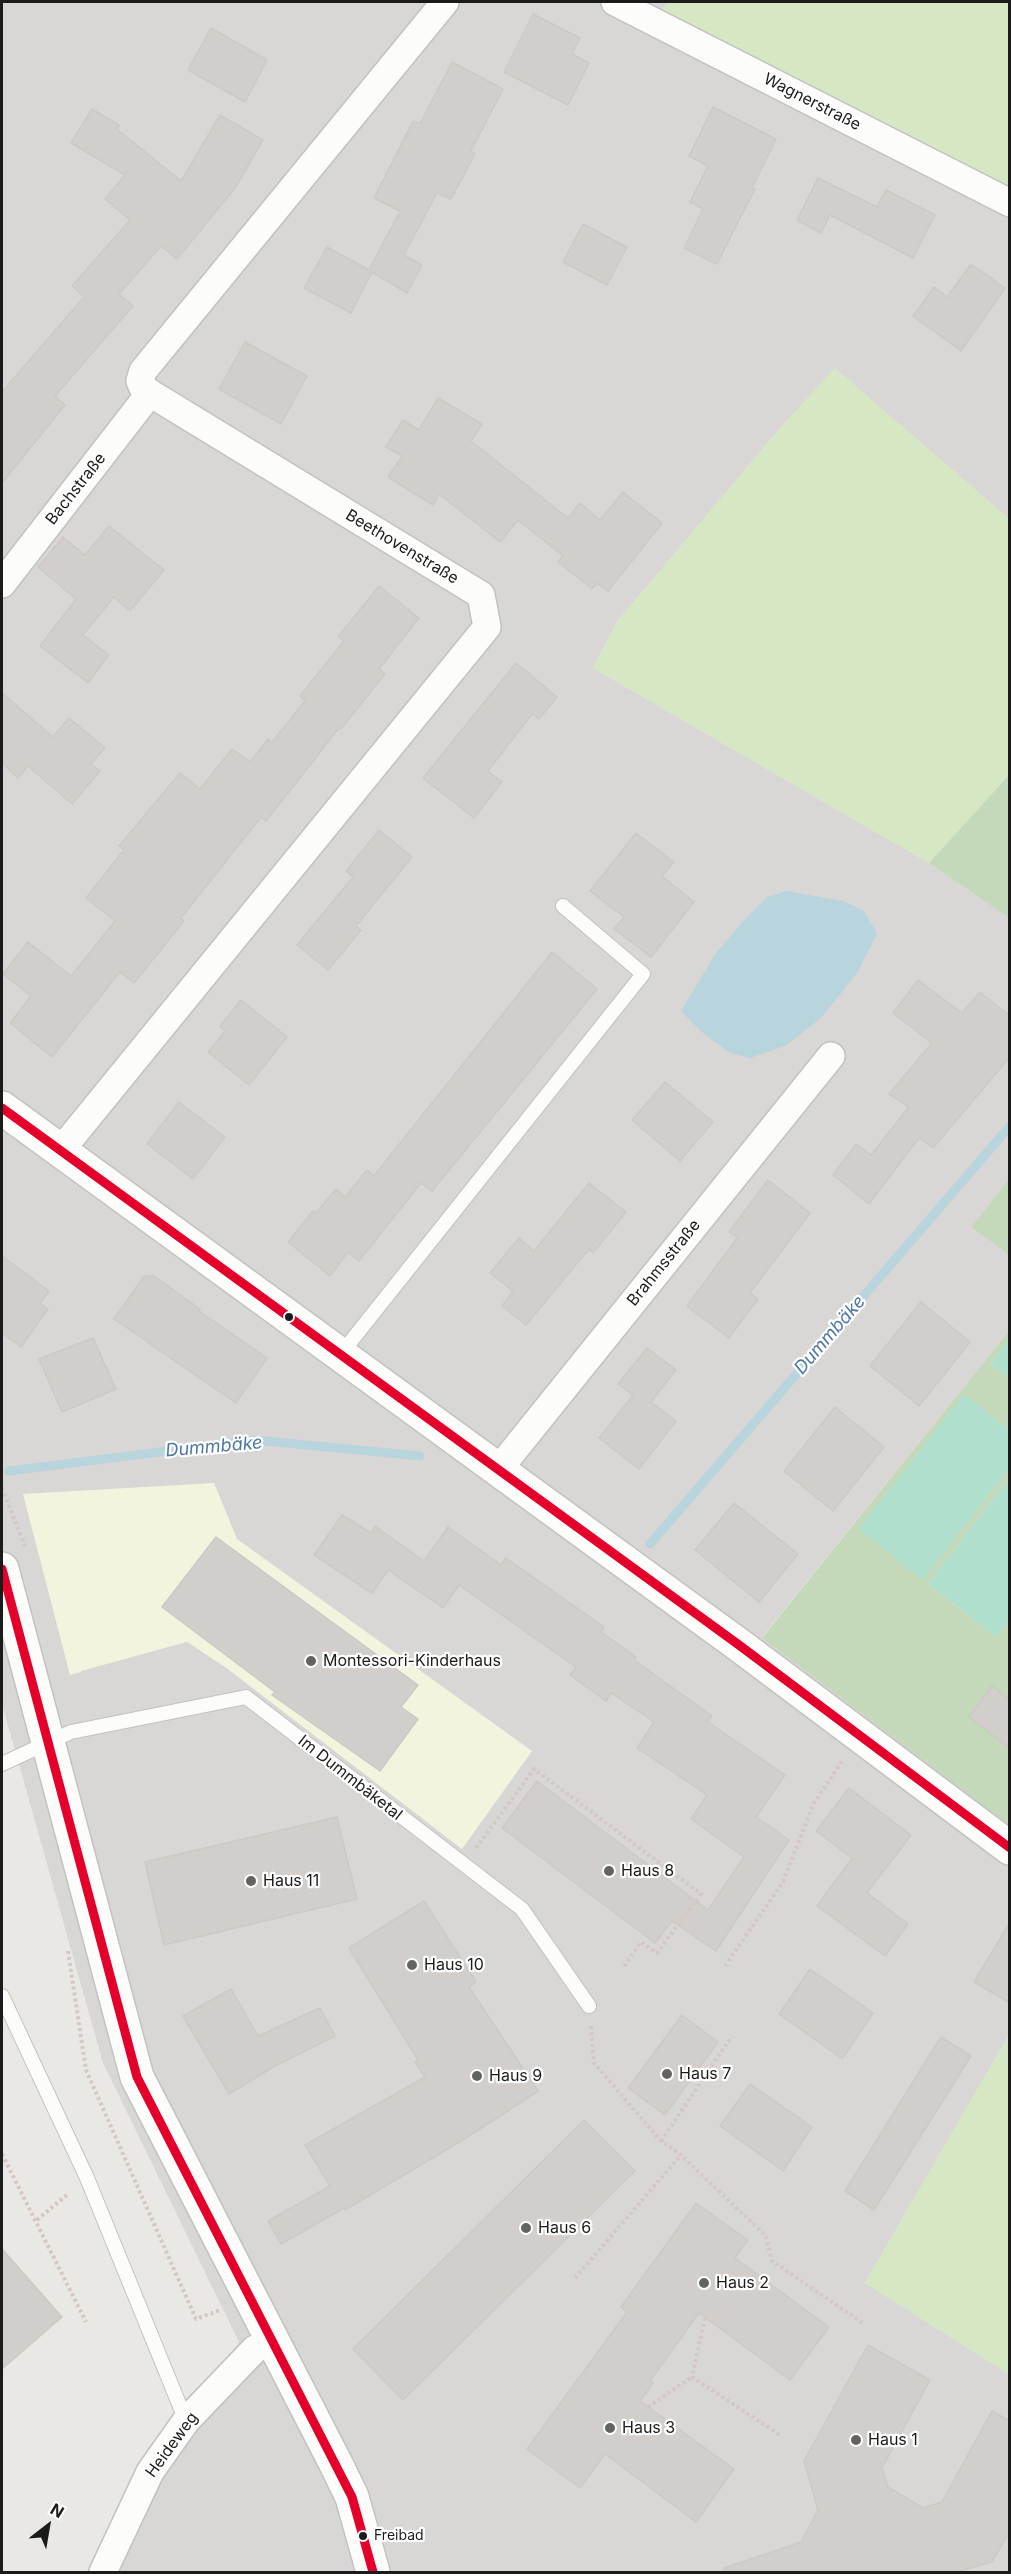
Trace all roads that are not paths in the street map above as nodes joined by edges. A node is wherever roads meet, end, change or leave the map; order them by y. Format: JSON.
{"nodes":[{"id":1,"x":445,"y":2,"type":"edge"},
{"id":2,"x":615,"y":2,"type":"edge"},
{"id":3,"x":1010,"y":203,"type":"edge"},
{"id":4,"x":150,"y":393,"type":"junction"},
{"id":5,"x":2,"y":584,"type":"edge"},
{"id":6,"x":563,"y":906,"type":"dead end"},
{"id":7,"x":831,"y":1056,"type":"dead end"},
{"id":8,"x":2,"y":1107,"type":"edge"},
{"id":9,"x":62,"y":1150,"type":"junction"},
{"id":10,"x":340,"y":1356,"type":"junction"},
{"id":11,"x":498,"y":1470,"type":"junction"},
{"id":12,"x":2,"y":1569,"type":"edge"},
{"id":13,"x":38,"y":1748,"type":"junction"},
{"id":14,"x":2,"y":1764,"type":"edge"},
{"id":15,"x":1010,"y":1848,"type":"edge"},
{"id":16,"x":2,"y":1996,"type":"edge"},
{"id":17,"x":589,"y":2006,"type":"road end"},
{"id":18,"x":272,"y":2341,"type":"junction"},
{"id":19,"x":186,"y":2421,"type":"junction"},
{"id":20,"x":103,"y":2572,"type":"edge"},
{"id":21,"x":373,"y":2572,"type":"edge"}],
"edges":[{"from":1,"to":4,"type":"street"},
{"from":2,"to":3,"type":"street","name":"Wagnerstraße"},
{"from":4,"to":5,"type":"street","name":"Bachstraße"},
{"from":4,"to":9,"type":"street","name":"Beethovenstraße"},
{"from":6,"to":10,"type":"lane"},
{"from":7,"to":11,"type":"street","name":"Brahmsstraße"},
{"from":8,"to":9,"type":"street"},
{"from":9,"to":10,"type":"street"},
{"from":10,"to":11,"type":"street"},
{"from":11,"to":15,"type":"street"},
{"from":12,"to":13,"type":"street"},
{"from":13,"to":14,"type":"lane","name":"Im Dummbäketal"},
{"from":13,"to":17,"type":"lane","name":"Im Dummbäketal"},
{"from":13,"to":18,"type":"street"},
{"from":16,"to":19,"type":"lane"},
{"from":18,"to":19,"type":"street","name":"Heideweg"},
{"from":18,"to":21,"type":"street"},
{"from":19,"to":20,"type":"street","name":"Heideweg"}]}
